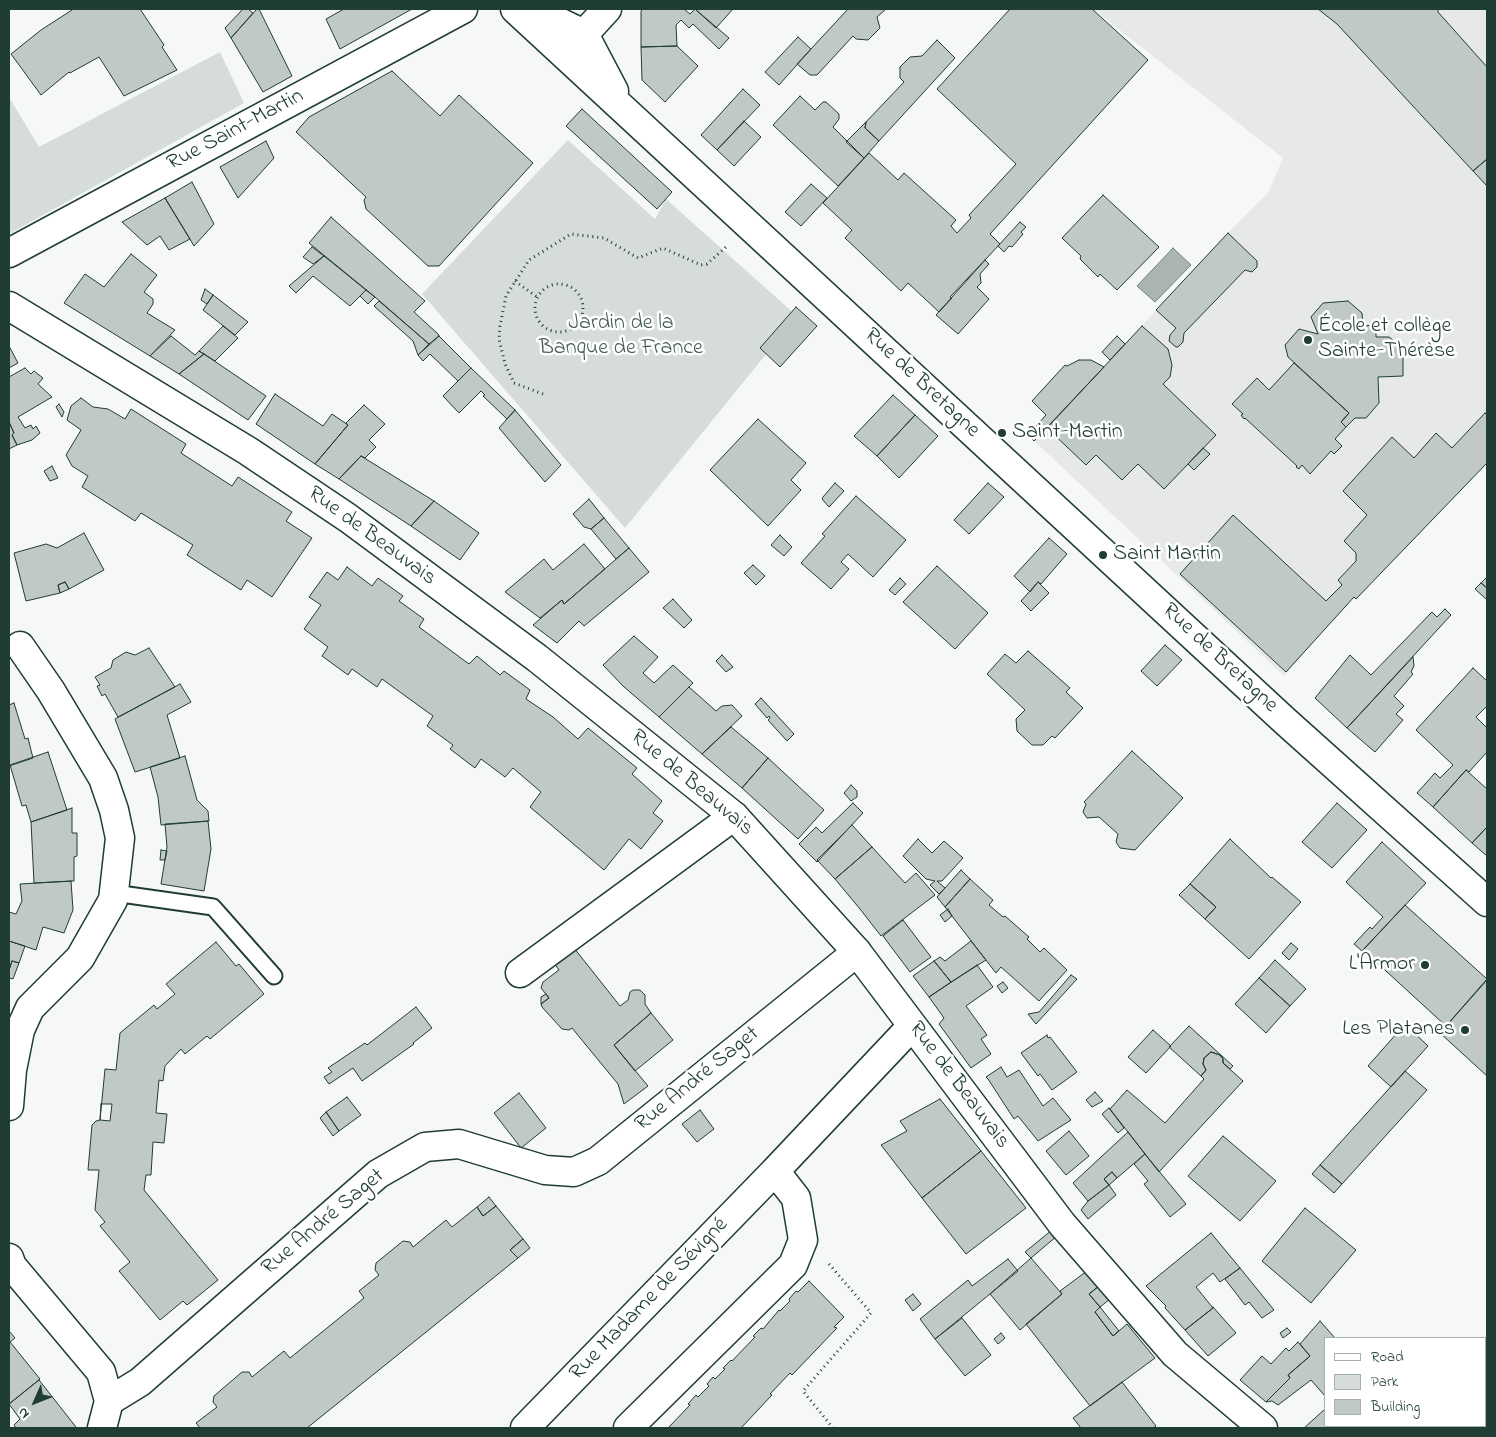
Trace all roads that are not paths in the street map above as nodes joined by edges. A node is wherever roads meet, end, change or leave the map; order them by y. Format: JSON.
{"nodes":[{"id":1,"x":463,"y":9,"type":"edge"},
{"id":2,"x":515,"y":9,"type":"edge"},
{"id":3,"x":532,"y":9,"type":"edge"},
{"id":4,"x":608,"y":9,"type":"edge"},
{"id":5,"x":584,"y":34,"type":"junction"},
{"id":6,"x":622,"y":107,"type":"junction"},
{"id":7,"x":9,"y":253,"type":"edge"},
{"id":8,"x":9,"y":306,"type":"edge"},
{"id":9,"x":20,"y":646,"type":"dead end"},
{"id":10,"x":734,"y":816,"type":"junction"},
{"id":11,"x":114,"y":894,"type":"junction"},
{"id":12,"x":1487,"y":902,"type":"edge"},
{"id":13,"x":857,"y":952,"type":"junction"},
{"id":14,"x":520,"y":973,"type":"dead end"},
{"id":15,"x":274,"y":976,"type":"dead end"},
{"id":16,"x":912,"y":1026,"type":"junction"},
{"id":17,"x":9,"y":1106,"type":"edge"},
{"id":18,"x":775,"y":1171,"type":"junction"},
{"id":19,"x":9,"y":1258,"type":"edge"},
{"id":20,"x":109,"y":1401,"type":"junction"},
{"id":21,"x":102,"y":1428,"type":"edge"},
{"id":22,"x":525,"y":1428,"type":"edge"},
{"id":23,"x":628,"y":1428,"type":"edge"},
{"id":24,"x":1263,"y":1428,"type":"edge"}],
"edges":[{"from":1,"to":7,"type":"street","name":"Rue Saint-Martin"},
{"from":2,"to":6,"type":"street","name":"Rue de Bretagne"},
{"from":3,"to":5,"type":"street"},
{"from":4,"to":5,"type":"street"},
{"from":5,"to":6,"type":"street","name":"Rue de Bretagne"},
{"from":6,"to":12,"type":"street","name":"Rue de Bretagne"},
{"from":8,"to":10,"type":"street","name":"Rue de Beauvais"},
{"from":9,"to":11,"type":"street"},
{"from":10,"to":13,"type":"street","name":"Rue de Beauvais"},
{"from":10,"to":14,"type":"street"},
{"from":11,"to":15,"type":"lane"},
{"from":11,"to":17,"type":"street"},
{"from":13,"to":16,"type":"street","name":"Rue de Beauvais"},
{"from":13,"to":20,"type":"street","name":"Rue André Saget"},
{"from":16,"to":18,"type":"street","name":"Rue Madame de Sévigné"},
{"from":16,"to":24,"type":"street","name":"Rue de Beauvais"},
{"from":18,"to":22,"type":"street","name":"Rue Madame de Sévigné"},
{"from":18,"to":23,"type":"street"},
{"from":19,"to":20,"type":"street"},
{"from":20,"to":21,"type":"street"}]}
